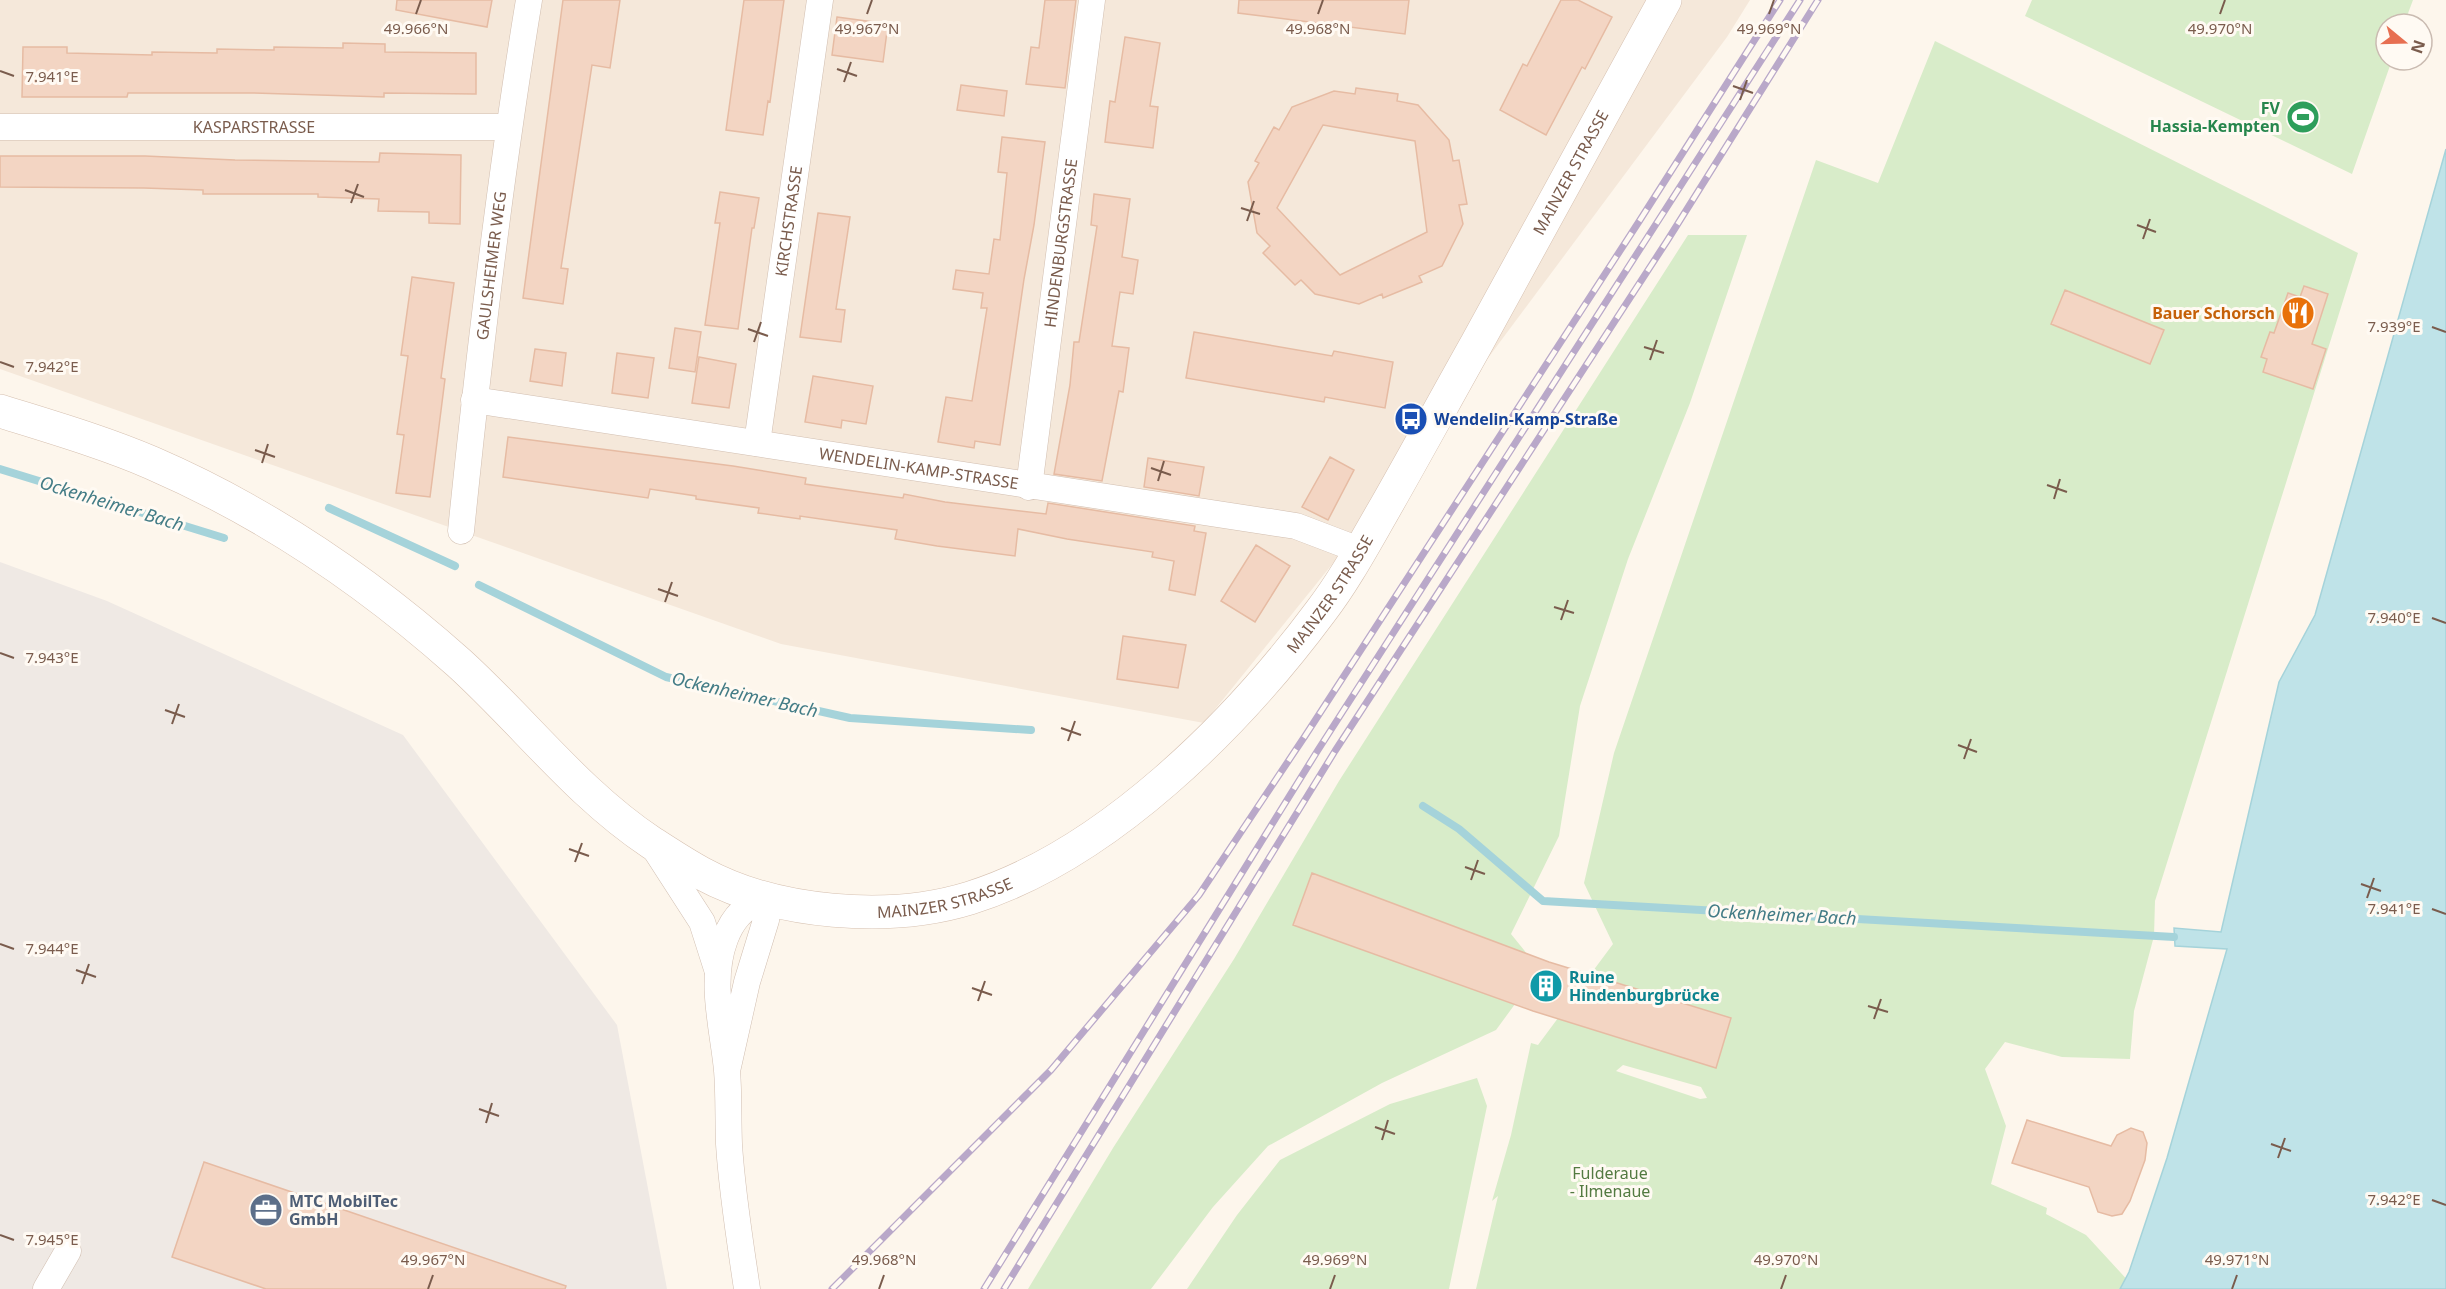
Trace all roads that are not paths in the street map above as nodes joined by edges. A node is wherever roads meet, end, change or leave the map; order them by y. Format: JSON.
{"nodes":[{"id":1,"x":529,"y":0,"type":"edge"},
{"id":2,"x":820,"y":0,"type":"edge"},
{"id":3,"x":1092,"y":0,"type":"edge"},
{"id":4,"x":1665,"y":0,"type":"edge"},
{"id":5,"x":0,"y":127,"type":"edge"},
{"id":6,"x":508,"y":127,"type":"junction"},
{"id":7,"x":474,"y":400,"type":"junction"},
{"id":8,"x":0,"y":411,"type":"edge"},
{"id":9,"x":757,"y":443,"type":"junction"},
{"id":10,"x":1029,"y":486,"type":"junction"},
{"id":11,"x":461,"y":531,"type":"dead end"},
{"id":12,"x":1359,"y":553,"type":"junction"},
{"id":13,"x":651,"y":842,"type":"junction"},
{"id":14,"x":770,"y":899,"type":"junction"},
{"id":15,"x":718,"y":973,"type":"junction"},
{"id":16,"x":727,"y":1071,"type":"junction"},
{"id":17,"x":68,"y":1251,"type":"dead end"},
{"id":18,"x":46,"y":1289,"type":"edge"},
{"id":19,"x":747,"y":1289,"type":"edge"}],
"edges":[{"from":1,"to":6,"type":"street","name":"GAULSHEIMER WEG"},
{"from":2,"to":9,"type":"street","name":"KIRCHSTRASSE"},
{"from":3,"to":10,"type":"street","name":"HINDENBURGSTRASSE"},
{"from":4,"to":12,"type":"main road","name":"MAINZER STRASSE"},
{"from":5,"to":6,"type":"street","name":"KASPARSTRASSE"},
{"from":6,"to":7,"type":"street","name":"GAULSHEIMER WEG"},
{"from":7,"to":9,"type":"street","name":"WENDELIN-KAMP-STRASSE"},
{"from":7,"to":11,"type":"street","name":"GAULSHEIMER WEG"},
{"from":8,"to":13,"type":"main road","name":"MAINZER STRASSE"},
{"from":9,"to":10,"type":"street","name":"WENDELIN-KAMP-STRASSE"},
{"from":10,"to":12,"type":"street","name":"WENDELIN-KAMP-STRASSE"},
{"from":12,"to":14,"type":"main road","name":"MAINZER STRASSE"},
{"from":13,"to":14,"type":"main road","name":"MAINZER STRASSE"},
{"from":13,"to":15,"type":"street"},
{"from":14,"to":15,"type":"street"},
{"from":14,"to":16,"type":"street"},
{"from":15,"to":16,"type":"street"},
{"from":16,"to":19,"type":"street"},
{"from":17,"to":18,"type":"street"}]}
